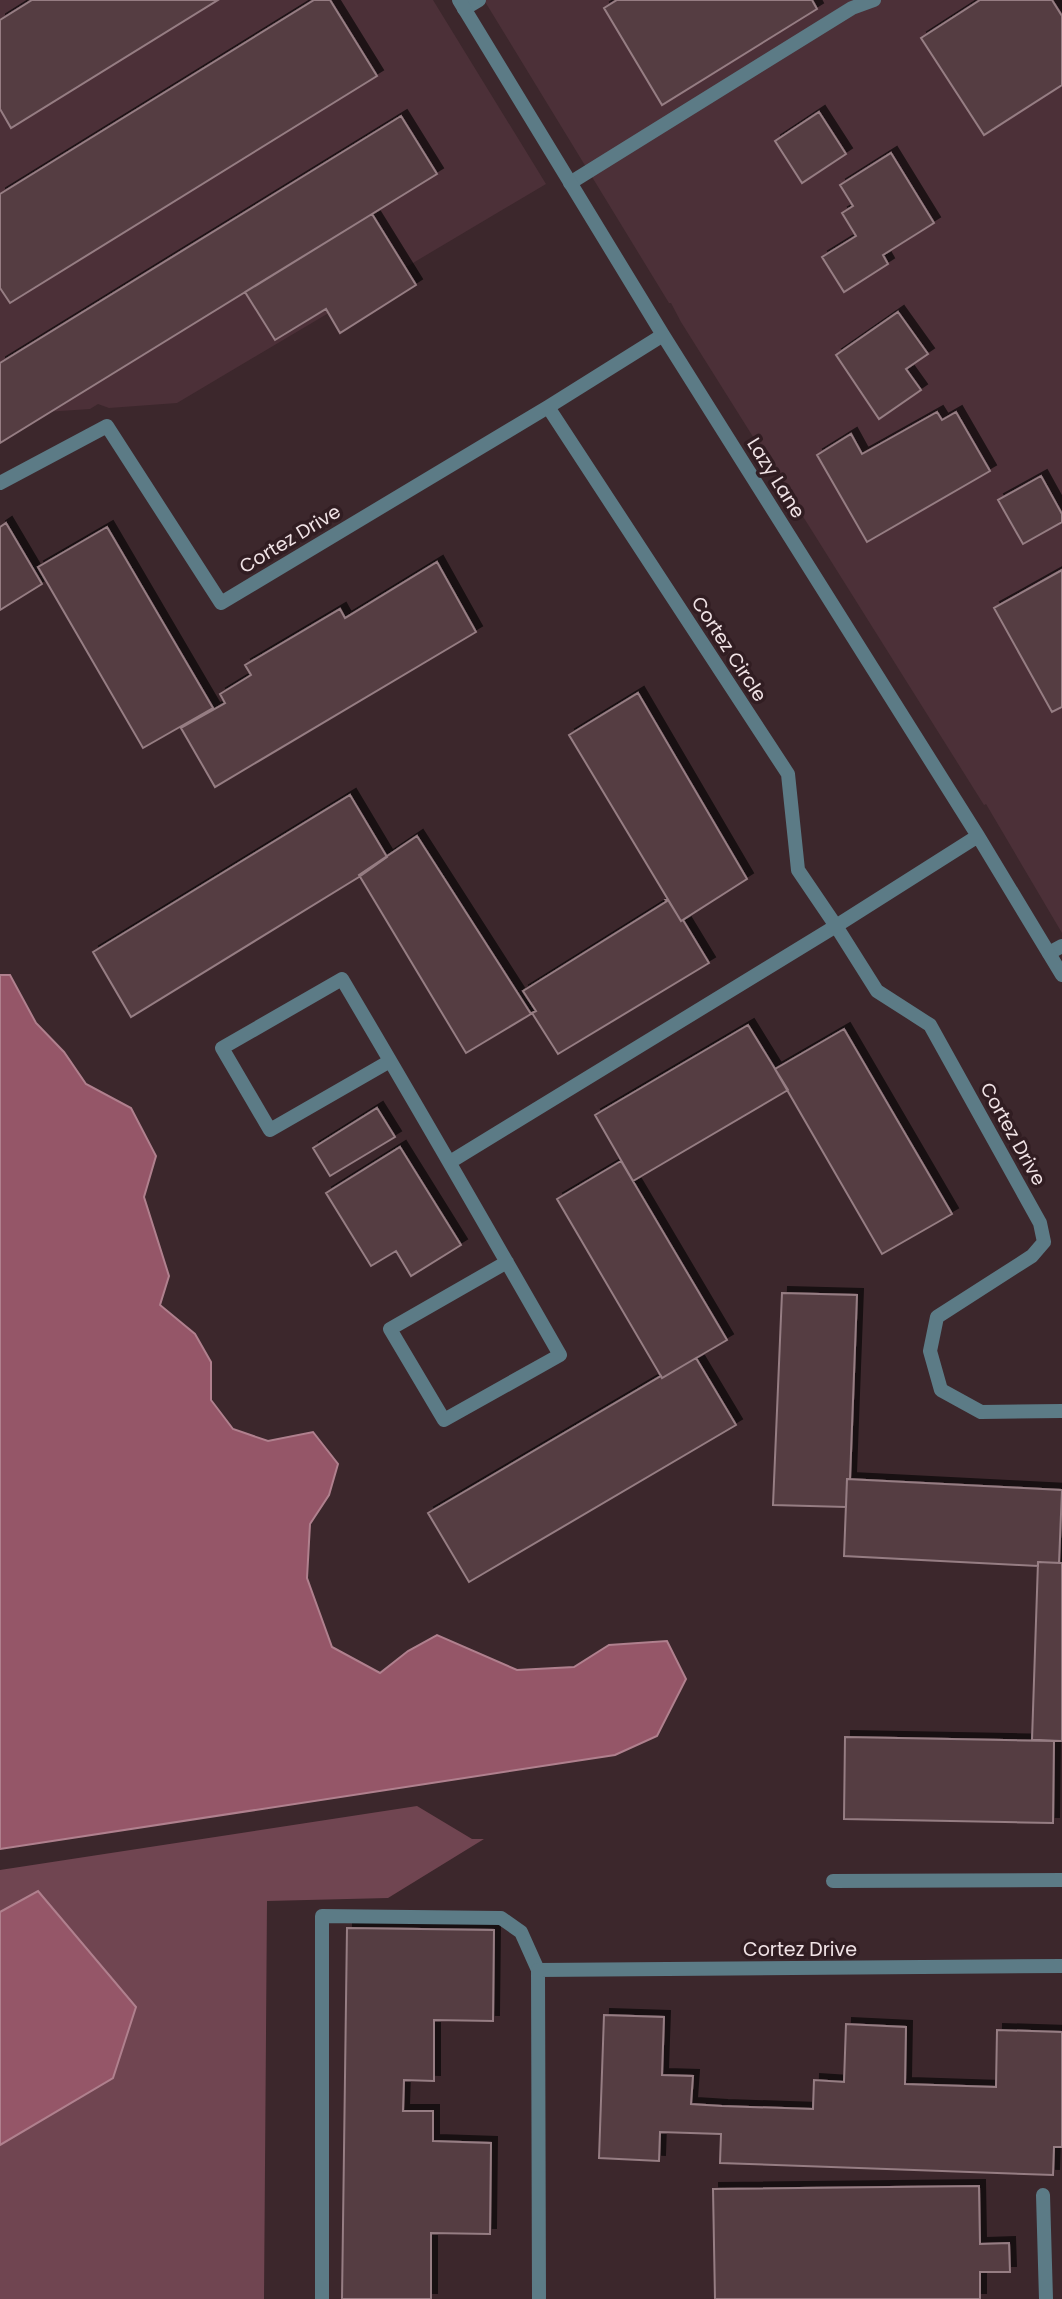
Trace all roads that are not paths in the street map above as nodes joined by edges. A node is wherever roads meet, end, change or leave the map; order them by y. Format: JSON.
{"nodes":[{"id":1,"x":479,"y":0,"type":"edge"},
{"id":2,"x":874,"y":0,"type":"edge"},
{"id":3,"x":461,"y":4,"type":"edge"},
{"id":4,"x":570,"y":183,"type":"junction"},
{"id":5,"x":663,"y":335,"type":"junction"},
{"id":6,"x":548,"y":407,"type":"junction"},
{"id":7,"x":0,"y":484,"type":"edge"},
{"id":8,"x":978,"y":836,"type":"junction"},
{"id":9,"x":836,"y":926,"type":"junction"},
{"id":10,"x":1056,"y":949,"type":"edge"},
{"id":11,"x":1062,"y":975,"type":"edge"},
{"id":12,"x":390,"y":1061,"type":"junction"},
{"id":13,"x":450,"y":1162,"type":"junction"},
{"id":14,"x":507,"y":1262,"type":"junction"},
{"id":15,"x":1062,"y":1411,"type":"edge"},
{"id":16,"x":1062,"y":1880,"type":"edge"},
{"id":17,"x":833,"y":1881,"type":"dead end"},
{"id":18,"x":1062,"y":1966,"type":"edge"},
{"id":19,"x":538,"y":1970,"type":"junction"},
{"id":20,"x":1043,"y":2195,"type":"dead end"},
{"id":21,"x":322,"y":2299,"type":"edge"},
{"id":22,"x":539,"y":2299,"type":"edge"},
{"id":23,"x":1046,"y":2299,"type":"edge"}],
"edges":[{"from":1,"to":3,"type":"street"},
{"from":2,"to":4,"type":"street"},
{"from":3,"to":4,"type":"street","name":"Lazy Lane"},
{"from":4,"to":5,"type":"street","name":"Lazy Lane"},
{"from":5,"to":6,"type":"street","name":"Cortez Drive"},
{"from":5,"to":8,"type":"street","name":"Lazy Lane"},
{"from":6,"to":7,"type":"street","name":"Cortez Drive"},
{"from":6,"to":9,"type":"street","name":"Cortez Circle"},
{"from":8,"to":9,"type":"street"},
{"from":8,"to":10,"type":"street","name":"Lazy Lane"},
{"from":9,"to":13,"type":"street"},
{"from":9,"to":15,"type":"street","name":"Cortez Drive"},
{"from":10,"to":11,"type":"street","name":"Lazy Lane"},
{"from":12,"to":12,"type":"street"},
{"from":12,"to":13,"type":"street"},
{"from":13,"to":14,"type":"street"},
{"from":14,"to":14,"type":"street"},
{"from":16,"to":17,"type":"street"},
{"from":18,"to":19,"type":"street","name":"Cortez Drive"},
{"from":19,"to":21,"type":"street"},
{"from":19,"to":22,"type":"street"},
{"from":20,"to":23,"type":"street"}]}
